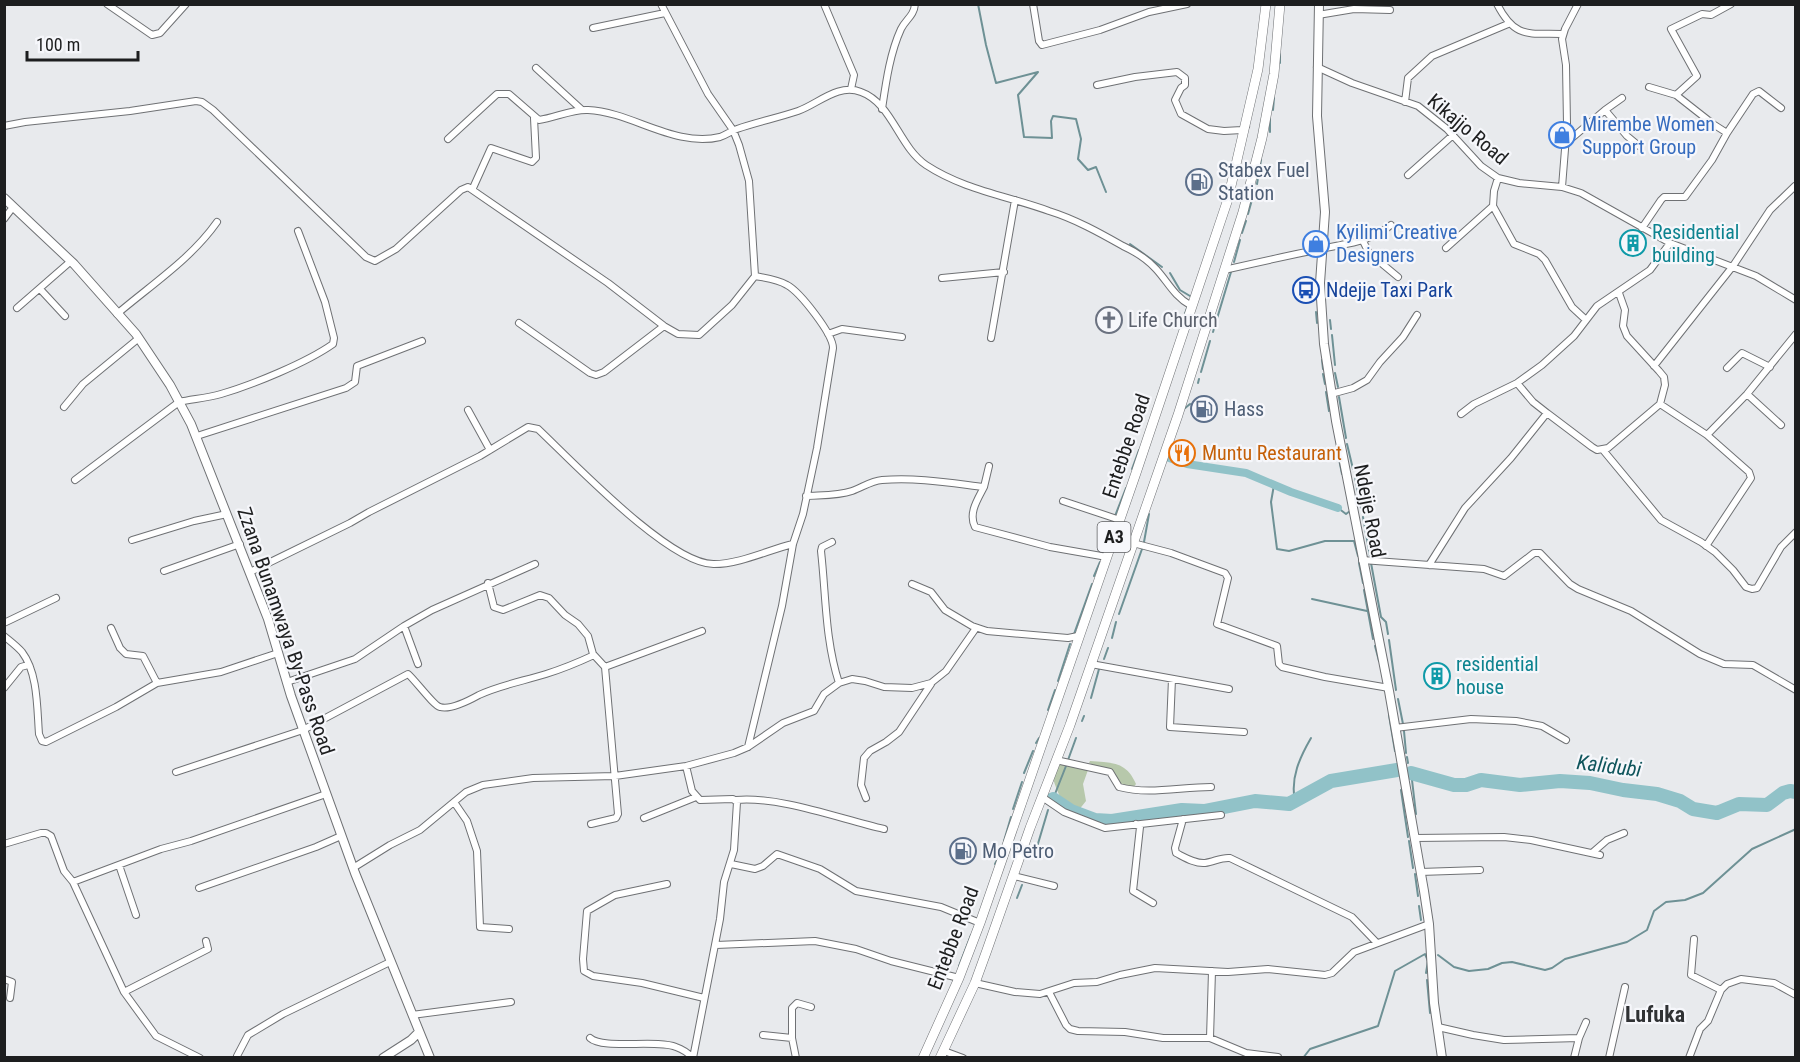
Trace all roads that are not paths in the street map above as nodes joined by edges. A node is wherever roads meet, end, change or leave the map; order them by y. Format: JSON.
{"nodes":[{"id":1,"x":107,"y":4,"type":"edge"},
{"id":2,"x":186,"y":4,"type":"edge"},
{"id":3,"x":661,"y":4,"type":"edge"},
{"id":4,"x":824,"y":4,"type":"edge"},
{"id":5,"x":915,"y":4,"type":"edge"},
{"id":6,"x":1033,"y":4,"type":"edge"},
{"id":7,"x":1187,"y":4,"type":"edge"},
{"id":8,"x":1266,"y":4,"type":"edge"},
{"id":9,"x":1280,"y":4,"type":"edge"},
{"id":10,"x":1319,"y":4,"type":"edge"},
{"id":11,"x":1497,"y":4,"type":"edge"},
{"id":12,"x":1578,"y":4,"type":"edge"},
{"id":13,"x":1731,"y":4,"type":"edge"},
{"id":14,"x":1390,"y":10,"type":"dead end"},
{"id":15,"x":665,"y":13,"type":"junction"},
{"id":16,"x":1318,"y":15,"type":"junction"},
{"id":17,"x":1508,"y":24,"type":"junction"},
{"id":18,"x":593,"y":28,"type":"dead end"},
{"id":19,"x":1562,"y":34,"type":"junction"},
{"id":20,"x":1316,"y":67,"type":"junction"},
{"id":21,"x":536,"y":68,"type":"dead end"},
{"id":22,"x":1097,"y":85,"type":"dead end"},
{"id":23,"x":1649,"y":87,"type":"dead end"},
{"id":24,"x":851,"y":89,"type":"junction"},
{"id":25,"x":1676,"y":95,"type":"junction"},
{"id":26,"x":1622,"y":98,"type":"dead end"},
{"id":27,"x":1405,"y":102,"type":"junction"},
{"id":28,"x":1781,"y":108,"type":"dead end"},
{"id":29,"x":882,"y":109,"type":"junction"},
{"id":30,"x":582,"y":110,"type":"junction"},
{"id":31,"x":1605,"y":110,"type":"junction"},
{"id":32,"x":534,"y":118,"type":"junction"},
{"id":33,"x":4,"y":126,"type":"edge"},
{"id":34,"x":1246,"y":126,"type":"junction"},
{"id":35,"x":733,"y":130,"type":"junction"},
{"id":36,"x":1727,"y":133,"type":"junction"},
{"id":37,"x":1453,"y":135,"type":"junction"},
{"id":38,"x":448,"y":139,"type":"dead end"},
{"id":39,"x":1566,"y":143,"type":"junction"},
{"id":40,"x":1639,"y":146,"type":"dead end"},
{"id":41,"x":1408,"y":175,"type":"dead end"},
{"id":42,"x":1498,"y":178,"type":"junction"},
{"id":43,"x":1795,"y":186,"type":"edge"},
{"id":44,"x":1562,"y":187,"type":"junction"},
{"id":45,"x":472,"y":189,"type":"junction"},
{"id":46,"x":4,"y":198,"type":"edge"},
{"id":47,"x":1016,"y":200,"type":"junction"},
{"id":48,"x":1492,"y":206,"type":"junction"},
{"id":49,"x":13,"y":207,"type":"junction"},
{"id":50,"x":4,"y":219,"type":"edge"},
{"id":51,"x":217,"y":222,"type":"dead end"},
{"id":52,"x":1391,"y":225,"type":"dead end"},
{"id":53,"x":1642,"y":228,"type":"junction"},
{"id":54,"x":298,"y":231,"type":"dead end"},
{"id":55,"x":1363,"y":242,"type":"junction"},
{"id":56,"x":1670,"y":243,"type":"junction"},
{"id":57,"x":1323,"y":248,"type":"junction"},
{"id":58,"x":1446,"y":248,"type":"dead end"},
{"id":59,"x":71,"y":261,"type":"junction"},
{"id":60,"x":1732,"y":266,"type":"junction"},
{"id":61,"x":1224,"y":270,"type":"junction"},
{"id":62,"x":1004,"y":272,"type":"junction"},
{"id":63,"x":755,"y":276,"type":"junction"},
{"id":64,"x":1398,"y":277,"type":"dead end"},
{"id":65,"x":942,"y":278,"type":"dead end"},
{"id":66,"x":40,"y":289,"type":"junction"},
{"id":67,"x":1619,"y":293,"type":"junction"},
{"id":68,"x":1796,"y":300,"type":"edge"},
{"id":69,"x":1192,"y":303,"type":"junction"},
{"id":70,"x":17,"y":308,"type":"dead end"},
{"id":71,"x":117,"y":314,"type":"junction"},
{"id":72,"x":1417,"y":315,"type":"dead end"},
{"id":73,"x":65,"y":316,"type":"dead end"},
{"id":74,"x":1586,"y":320,"type":"junction"},
{"id":75,"x":519,"y":323,"type":"dead end"},
{"id":76,"x":664,"y":327,"type":"junction"},
{"id":77,"x":828,"y":334,"type":"junction"},
{"id":78,"x":1796,"y":334,"type":"edge"},
{"id":79,"x":902,"y":337,"type":"dead end"},
{"id":80,"x":139,"y":338,"type":"junction"},
{"id":81,"x":991,"y":338,"type":"dead end"},
{"id":82,"x":422,"y":341,"type":"dead end"},
{"id":83,"x":1654,"y":366,"type":"junction"},
{"id":84,"x":1770,"y":367,"type":"junction"},
{"id":85,"x":1727,"y":368,"type":"dead end"},
{"id":86,"x":1517,"y":383,"type":"junction"},
{"id":87,"x":1331,"y":394,"type":"junction"},
{"id":88,"x":1747,"y":394,"type":"junction"},
{"id":89,"x":179,"y":402,"type":"junction"},
{"id":90,"x":1660,"y":404,"type":"junction"},
{"id":91,"x":64,"y":407,"type":"dead end"},
{"id":92,"x":468,"y":410,"type":"dead end"},
{"id":93,"x":1547,"y":413,"type":"junction"},
{"id":94,"x":1461,"y":414,"type":"dead end"},
{"id":95,"x":1781,"y":425,"type":"dead end"},
{"id":96,"x":1707,"y":435,"type":"junction"},
{"id":97,"x":196,"y":436,"type":"junction"},
{"id":98,"x":490,"y":450,"type":"junction"},
{"id":99,"x":1603,"y":450,"type":"junction"},
{"id":100,"x":989,"y":466,"type":"dead end"},
{"id":101,"x":75,"y":480,"type":"dead end"},
{"id":102,"x":984,"y":487,"type":"junction"},
{"id":103,"x":807,"y":496,"type":"junction"},
{"id":104,"x":1063,"y":501,"type":"dead end"},
{"id":105,"x":227,"y":514,"type":"junction"},
{"id":106,"x":1120,"y":520,"type":"junction"},
{"id":107,"x":1796,"y":532,"type":"edge"},
{"id":108,"x":132,"y":540,"type":"dead end"},
{"id":109,"x":832,"y":542,"type":"dead end"},
{"id":110,"x":1133,"y":543,"type":"junction"},
{"id":111,"x":240,"y":544,"type":"junction"},
{"id":112,"x":794,"y":544,"type":"junction"},
{"id":113,"x":1707,"y":546,"type":"junction"},
{"id":114,"x":1107,"y":557,"type":"junction"},
{"id":115,"x":1362,"y":560,"type":"junction"},
{"id":116,"x":535,"y":564,"type":"dead end"},
{"id":117,"x":1430,"y":565,"type":"junction"},
{"id":118,"x":164,"y":571,"type":"dead end"},
{"id":119,"x":250,"y":572,"type":"junction"},
{"id":120,"x":488,"y":583,"type":"junction"},
{"id":121,"x":912,"y":584,"type":"dead end"},
{"id":122,"x":56,"y":598,"type":"dead end"},
{"id":123,"x":4,"y":623,"type":"edge"},
{"id":124,"x":404,"y":626,"type":"junction"},
{"id":125,"x":111,"y":628,"type":"dead end"},
{"id":126,"x":976,"y":628,"type":"junction"},
{"id":127,"x":702,"y":631,"type":"dead end"},
{"id":128,"x":4,"y":636,"type":"edge"},
{"id":129,"x":1078,"y":636,"type":"junction"},
{"id":130,"x":279,"y":653,"type":"junction"},
{"id":131,"x":594,"y":655,"type":"junction"},
{"id":132,"x":418,"y":664,"type":"dead end"},
{"id":133,"x":1091,"y":664,"type":"junction"},
{"id":134,"x":28,"y":665,"type":"junction"},
{"id":135,"x":605,"y":667,"type":"junction"},
{"id":136,"x":1172,"y":679,"type":"junction"},
{"id":137,"x":287,"y":682,"type":"junction"},
{"id":138,"x":156,"y":683,"type":"junction"},
{"id":139,"x":839,"y":683,"type":"junction"},
{"id":140,"x":932,"y":683,"type":"junction"},
{"id":141,"x":1063,"y":684,"type":"junction"},
{"id":142,"x":4,"y":688,"type":"edge"},
{"id":143,"x":1389,"y":688,"type":"junction"},
{"id":144,"x":1229,"y":689,"type":"dead end"},
{"id":145,"x":1795,"y":689,"type":"edge"},
{"id":146,"x":1081,"y":692,"type":"junction"},
{"id":147,"x":1395,"y":728,"type":"junction"},
{"id":148,"x":303,"y":730,"type":"junction"},
{"id":149,"x":1244,"y":732,"type":"dead end"},
{"id":150,"x":1566,"y":740,"type":"dead end"},
{"id":151,"x":748,"y":747,"type":"junction"},
{"id":152,"x":1056,"y":760,"type":"junction"},
{"id":153,"x":686,"y":766,"type":"junction"},
{"id":154,"x":176,"y":772,"type":"dead end"},
{"id":155,"x":615,"y":776,"type":"junction"},
{"id":156,"x":1211,"y":787,"type":"dead end"},
{"id":157,"x":326,"y":794,"type":"junction"},
{"id":158,"x":696,"y":797,"type":"junction"},
{"id":159,"x":1042,"y":797,"type":"junction"},
{"id":160,"x":866,"y":798,"type":"dead end"},
{"id":161,"x":736,"y":800,"type":"junction"},
{"id":162,"x":454,"y":802,"type":"junction"},
{"id":163,"x":1221,"y":815,"type":"dead end"},
{"id":164,"x":644,"y":818,"type":"dead end"},
{"id":165,"x":1183,"y":819,"type":"junction"},
{"id":166,"x":591,"y":824,"type":"dead end"},
{"id":167,"x":1136,"y":824,"type":"junction"},
{"id":168,"x":884,"y":829,"type":"dead end"},
{"id":169,"x":1624,"y":833,"type":"dead end"},
{"id":170,"x":341,"y":836,"type":"junction"},
{"id":171,"x":1414,"y":838,"type":"junction"},
{"id":172,"x":4,"y":844,"type":"edge"},
{"id":173,"x":1592,"y":853,"type":"junction"},
{"id":174,"x":1600,"y":855,"type":"dead end"},
{"id":175,"x":731,"y":864,"type":"junction"},
{"id":176,"x":119,"y":865,"type":"junction"},
{"id":177,"x":353,"y":868,"type":"junction"},
{"id":178,"x":1480,"y":870,"type":"dead end"},
{"id":179,"x":1420,"y":872,"type":"junction"},
{"id":180,"x":1014,"y":876,"type":"junction"},
{"id":181,"x":73,"y":882,"type":"junction"},
{"id":182,"x":667,"y":884,"type":"dead end"},
{"id":183,"x":1054,"y":886,"type":"dead end"},
{"id":184,"x":199,"y":888,"type":"dead end"},
{"id":185,"x":1153,"y":903,"type":"dead end"},
{"id":186,"x":136,"y":915,"type":"dead end"},
{"id":187,"x":980,"y":923,"type":"junction"},
{"id":188,"x":1429,"y":924,"type":"junction"},
{"id":189,"x":509,"y":929,"type":"dead end"},
{"id":190,"x":1694,"y":939,"type":"dead end"},
{"id":191,"x":206,"y":941,"type":"dead end"},
{"id":192,"x":1377,"y":943,"type":"junction"},
{"id":193,"x":716,"y":945,"type":"junction"},
{"id":194,"x":390,"y":962,"type":"junction"},
{"id":195,"x":1212,"y":971,"type":"junction"},
{"id":196,"x":959,"y":978,"type":"junction"},
{"id":197,"x":4,"y":979,"type":"edge"},
{"id":198,"x":975,"y":983,"type":"junction"},
{"id":199,"x":1625,"y":987,"type":"dead end"},
{"id":200,"x":1721,"y":990,"type":"junction"},
{"id":201,"x":124,"y":992,"type":"junction"},
{"id":202,"x":1049,"y":992,"type":"junction"},
{"id":203,"x":1796,"y":995,"type":"edge"},
{"id":204,"x":10,"y":998,"type":"dead end"},
{"id":205,"x":704,"y":998,"type":"junction"},
{"id":206,"x":511,"y":1002,"type":"dead end"},
{"id":207,"x":812,"y":1007,"type":"dead end"},
{"id":208,"x":412,"y":1015,"type":"junction"},
{"id":209,"x":1586,"y":1022,"type":"dead end"},
{"id":210,"x":1438,"y":1027,"type":"junction"},
{"id":211,"x":419,"y":1032,"type":"junction"},
{"id":212,"x":763,"y":1035,"type":"dead end"},
{"id":213,"x":590,"y":1038,"type":"dead end"},
{"id":214,"x":792,"y":1038,"type":"junction"},
{"id":215,"x":1210,"y":1038,"type":"junction"},
{"id":216,"x":1579,"y":1038,"type":"junction"},
{"id":217,"x":942,"y":1054,"type":"edge"},
{"id":218,"x":237,"y":1056,"type":"dead end"},
{"id":219,"x":1278,"y":1057,"type":"edge"},
{"id":220,"x":200,"y":1058,"type":"edge"},
{"id":221,"x":383,"y":1058,"type":"edge"},
{"id":222,"x":430,"y":1058,"type":"edge"},
{"id":223,"x":693,"y":1058,"type":"edge"},
{"id":224,"x":796,"y":1058,"type":"edge"},
{"id":225,"x":922,"y":1058,"type":"edge"},
{"id":226,"x":963,"y":1058,"type":"edge"},
{"id":227,"x":1442,"y":1058,"type":"edge"},
{"id":228,"x":1574,"y":1058,"type":"edge"},
{"id":229,"x":1609,"y":1058,"type":"edge"},
{"id":230,"x":1689,"y":1058,"type":"edge"}],
"edges":[{"from":1,"to":2,"type":"street"},
{"from":3,"to":15,"type":"street"},
{"from":4,"to":24,"type":"street"},
{"from":5,"to":29,"type":"street"},
{"from":6,"to":7,"type":"street"},
{"from":8,"to":34,"type":"main road","name":"Entebbe Road","number":"A3"},
{"from":9,"to":61,"type":"main road","name":"Entebbe Road","number":"A3"},
{"from":10,"to":16,"type":"street","name":"Ndejje Road"},
{"from":11,"to":17,"type":"street"},
{"from":12,"to":19,"type":"street"},
{"from":13,"to":25,"type":"street"},
{"from":14,"to":16,"type":"street"},
{"from":15,"to":18,"type":"street"},
{"from":15,"to":35,"type":"street"},
{"from":16,"to":20,"type":"street","name":"Ndejje Road"},
{"from":17,"to":19,"type":"street"},
{"from":17,"to":27,"type":"street"},
{"from":19,"to":39,"type":"street"},
{"from":20,"to":27,"type":"street","name":"Kikajjo Road"},
{"from":20,"to":57,"type":"street","name":"Ndejje Road"},
{"from":21,"to":30,"type":"street"},
{"from":22,"to":34,"type":"street"},
{"from":23,"to":25,"type":"street"},
{"from":24,"to":29,"type":"street"},
{"from":24,"to":35,"type":"street"},
{"from":25,"to":36,"type":"street"},
{"from":26,"to":31,"type":"street"},
{"from":27,"to":37,"type":"street","name":"Kikajjo Road"},
{"from":28,"to":36,"type":"street"},
{"from":29,"to":47,"type":"street"},
{"from":30,"to":32,"type":"street"},
{"from":30,"to":35,"type":"street"},
{"from":31,"to":39,"type":"street"},
{"from":31,"to":40,"type":"street"},
{"from":32,"to":38,"type":"street"},
{"from":32,"to":45,"type":"street"},
{"from":33,"to":45,"type":"street"},
{"from":34,"to":69,"type":"main road","name":"Entebbe Road","number":"A3"},
{"from":35,"to":63,"type":"street"},
{"from":36,"to":53,"type":"street"},
{"from":37,"to":41,"type":"street"},
{"from":37,"to":42,"type":"street","name":"Kikajjo Road"},
{"from":39,"to":44,"type":"street"},
{"from":42,"to":44,"type":"street","name":"Kikajjo Road"},
{"from":42,"to":48,"type":"street"},
{"from":43,"to":60,"type":"street"},
{"from":44,"to":53,"type":"street","name":"Kikajjo Road"},
{"from":45,"to":76,"type":"street"},
{"from":46,"to":49,"type":"street","name":"Zzana Bunamwaya By-Pass Road"},
{"from":47,"to":62,"type":"street"},
{"from":47,"to":69,"type":"street"},
{"from":48,"to":58,"type":"street"},
{"from":48,"to":74,"type":"street"},
{"from":49,"to":50,"type":"street"},
{"from":49,"to":59,"type":"street","name":"Zzana Bunamwaya By-Pass Road"},
{"from":51,"to":71,"type":"street"},
{"from":52,"to":55,"type":"street"},
{"from":53,"to":56,"type":"street","name":"Kikajjo Road"},
{"from":54,"to":89,"type":"street"},
{"from":55,"to":57,"type":"street"},
{"from":55,"to":64,"type":"street"},
{"from":56,"to":60,"type":"street","name":"Kikajjo Road"},
{"from":56,"to":67,"type":"street"},
{"from":57,"to":61,"type":"street"},
{"from":57,"to":87,"type":"street","name":"Ndejje Road"},
{"from":59,"to":66,"type":"street"},
{"from":59,"to":71,"type":"street","name":"Zzana Bunamwaya By-Pass Road"},
{"from":60,"to":68,"type":"street","name":"Kikajjo Road"},
{"from":60,"to":83,"type":"street"},
{"from":61,"to":110,"type":"main road","name":"Entebbe Road","number":"A3"},
{"from":62,"to":65,"type":"street"},
{"from":62,"to":81,"type":"street"},
{"from":63,"to":76,"type":"street"},
{"from":63,"to":77,"type":"street"},
{"from":66,"to":70,"type":"street"},
{"from":66,"to":73,"type":"street"},
{"from":67,"to":74,"type":"street"},
{"from":67,"to":83,"type":"street"},
{"from":69,"to":106,"type":"main road","name":"Entebbe Road","number":"A3"},
{"from":71,"to":80,"type":"street","name":"Zzana Bunamwaya By-Pass Road"},
{"from":72,"to":87,"type":"street"},
{"from":74,"to":86,"type":"street"},
{"from":75,"to":76,"type":"street"},
{"from":77,"to":79,"type":"street"},
{"from":77,"to":103,"type":"street"},
{"from":78,"to":84,"type":"street"},
{"from":80,"to":89,"type":"street","name":"Zzana Bunamwaya By-Pass Road"},
{"from":80,"to":91,"type":"street"},
{"from":82,"to":97,"type":"street"},
{"from":83,"to":90,"type":"street"},
{"from":84,"to":85,"type":"street"},
{"from":84,"to":88,"type":"street"},
{"from":86,"to":93,"type":"street"},
{"from":86,"to":94,"type":"street"},
{"from":87,"to":115,"type":"street","name":"Ndejje Road"},
{"from":88,"to":95,"type":"street"},
{"from":88,"to":96,"type":"street"},
{"from":89,"to":97,"type":"street","name":"Zzana Bunamwaya By-Pass Road"},
{"from":89,"to":101,"type":"street"},
{"from":90,"to":96,"type":"street"},
{"from":90,"to":99,"type":"street"},
{"from":92,"to":98,"type":"street"},
{"from":93,"to":99,"type":"street"},
{"from":93,"to":117,"type":"street"},
{"from":96,"to":113,"type":"street"},
{"from":97,"to":105,"type":"street","name":"Zzana Bunamwaya By-Pass Road"},
{"from":98,"to":112,"type":"street"},
{"from":98,"to":119,"type":"street"},
{"from":99,"to":113,"type":"street"},
{"from":100,"to":102,"type":"street"},
{"from":102,"to":103,"type":"street"},
{"from":102,"to":114,"type":"street"},
{"from":103,"to":112,"type":"street"},
{"from":104,"to":106,"type":"street"},
{"from":105,"to":108,"type":"street"},
{"from":105,"to":111,"type":"street","name":"Zzana Bunamwaya By-Pass Road"},
{"from":106,"to":114,"type":"main road","name":"Entebbe Road","number":"A3"},
{"from":107,"to":113,"type":"street"},
{"from":109,"to":139,"type":"street"},
{"from":110,"to":133,"type":"main road","name":"Entebbe Road","number":"A3"},
{"from":110,"to":143,"type":"street"},
{"from":111,"to":118,"type":"street"},
{"from":111,"to":119,"type":"street","name":"Zzana Bunamwaya By-Pass Road"},
{"from":112,"to":151,"type":"street"},
{"from":114,"to":129,"type":"main road","name":"Entebbe Road","number":"A3"},
{"from":115,"to":117,"type":"street"},
{"from":115,"to":143,"type":"street","name":"Ndejje Road"},
{"from":116,"to":120,"type":"street"},
{"from":117,"to":145,"type":"street"},
{"from":119,"to":130,"type":"street","name":"Zzana Bunamwaya By-Pass Road"},
{"from":120,"to":124,"type":"street"},
{"from":120,"to":131,"type":"street"},
{"from":121,"to":126,"type":"street"},
{"from":122,"to":123,"type":"street"},
{"from":124,"to":132,"type":"street"},
{"from":124,"to":137,"type":"street"},
{"from":125,"to":138,"type":"street"},
{"from":126,"to":129,"type":"street"},
{"from":126,"to":140,"type":"street"},
{"from":127,"to":135,"type":"street"},
{"from":128,"to":134,"type":"street"},
{"from":129,"to":141,"type":"main road","name":"Entebbe Road","number":"A3"},
{"from":130,"to":137,"type":"street","name":"Zzana Bunamwaya By-Pass Road"},
{"from":130,"to":138,"type":"street"},
{"from":131,"to":135,"type":"street"},
{"from":131,"to":148,"type":"street"},
{"from":133,"to":136,"type":"street"},
{"from":133,"to":146,"type":"main road","name":"Entebbe Road","number":"A3"},
{"from":134,"to":138,"type":"street"},
{"from":134,"to":142,"type":"street"},
{"from":135,"to":155,"type":"street"},
{"from":136,"to":144,"type":"street"},
{"from":136,"to":149,"type":"street"},
{"from":137,"to":148,"type":"street","name":"Zzana Bunamwaya By-Pass Road"},
{"from":139,"to":140,"type":"street"},
{"from":139,"to":151,"type":"street"},
{"from":140,"to":160,"type":"street"},
{"from":141,"to":146,"type":"main road"},
{"from":141,"to":187,"type":"main road","name":"Entebbe Road","number":"A3"},
{"from":143,"to":147,"type":"street","name":"Ndejje Road"},
{"from":146,"to":152,"type":"main road","name":"Entebbe Road","number":"A3"},
{"from":147,"to":150,"type":"street"},
{"from":147,"to":171,"type":"street","name":"Ndejje Road"},
{"from":148,"to":154,"type":"street"},
{"from":148,"to":157,"type":"street","name":"Zzana Bunamwaya By-Pass Road"},
{"from":151,"to":153,"type":"street"},
{"from":152,"to":156,"type":"street"},
{"from":152,"to":159,"type":"main road","name":"Entebbe Road","number":"A3"},
{"from":153,"to":155,"type":"street"},
{"from":153,"to":158,"type":"street"},
{"from":155,"to":162,"type":"street"},
{"from":155,"to":166,"type":"street"},
{"from":157,"to":170,"type":"street","name":"Zzana Bunamwaya By-Pass Road"},
{"from":157,"to":176,"type":"street"},
{"from":158,"to":161,"type":"street"},
{"from":158,"to":164,"type":"street"},
{"from":159,"to":167,"type":"street"},
{"from":159,"to":180,"type":"main road","name":"Entebbe Road","number":"A3"},
{"from":161,"to":168,"type":"street"},
{"from":161,"to":175,"type":"street"},
{"from":162,"to":177,"type":"street"},
{"from":162,"to":189,"type":"street"},
{"from":163,"to":165,"type":"street"},
{"from":165,"to":167,"type":"street"},
{"from":165,"to":192,"type":"street"},
{"from":167,"to":185,"type":"street"},
{"from":169,"to":173,"type":"street"},
{"from":170,"to":177,"type":"street","name":"Zzana Bunamwaya By-Pass Road"},
{"from":170,"to":184,"type":"street"},
{"from":171,"to":173,"type":"street"},
{"from":171,"to":179,"type":"street","name":"Ndejje Road"},
{"from":172,"to":181,"type":"street"},
{"from":173,"to":174,"type":"street"},
{"from":175,"to":187,"type":"street"},
{"from":175,"to":193,"type":"street"},
{"from":176,"to":181,"type":"street"},
{"from":176,"to":186,"type":"street"},
{"from":177,"to":194,"type":"street","name":"Zzana Bunamwaya By-Pass Road"},
{"from":178,"to":179,"type":"street"},
{"from":179,"to":188,"type":"street","name":"Ndejje Road"},
{"from":180,"to":183,"type":"street"},
{"from":180,"to":198,"type":"main road","name":"Entebbe Road","number":"A3"},
{"from":181,"to":201,"type":"street"},
{"from":182,"to":205,"type":"street"},
{"from":187,"to":196,"type":"main road","name":"Entebbe Road","number":"A3"},
{"from":188,"to":192,"type":"street"},
{"from":188,"to":210,"type":"street","name":"Ndejje Road"},
{"from":190,"to":200,"type":"street"},
{"from":191,"to":201,"type":"street"},
{"from":192,"to":195,"type":"street"},
{"from":193,"to":196,"type":"street"},
{"from":193,"to":205,"type":"street"},
{"from":194,"to":208,"type":"street","name":"Zzana Bunamwaya By-Pass Road"},
{"from":194,"to":218,"type":"street"},
{"from":195,"to":202,"type":"street"},
{"from":195,"to":215,"type":"street"},
{"from":196,"to":225,"type":"main road","name":"Entebbe Road","number":"A3"},
{"from":197,"to":204,"type":"street"},
{"from":198,"to":202,"type":"street"},
{"from":198,"to":217,"type":"main road","name":"Entebbe Road","number":"A3"},
{"from":199,"to":229,"type":"street"},
{"from":200,"to":203,"type":"street"},
{"from":200,"to":230,"type":"street"},
{"from":201,"to":220,"type":"street"},
{"from":202,"to":215,"type":"street"},
{"from":205,"to":223,"type":"street"},
{"from":206,"to":208,"type":"street"},
{"from":207,"to":214,"type":"street"},
{"from":208,"to":211,"type":"street","name":"Zzana Bunamwaya By-Pass Road"},
{"from":209,"to":216,"type":"street"},
{"from":210,"to":216,"type":"street"},
{"from":210,"to":227,"type":"street"},
{"from":211,"to":221,"type":"street"},
{"from":211,"to":222,"type":"street","name":"Zzana Bunamwaya By-Pass Road"},
{"from":212,"to":214,"type":"street"},
{"from":213,"to":223,"type":"street"},
{"from":214,"to":224,"type":"street"},
{"from":215,"to":219,"type":"street"},
{"from":216,"to":228,"type":"street"},
{"from":217,"to":226,"type":"street"}]}
